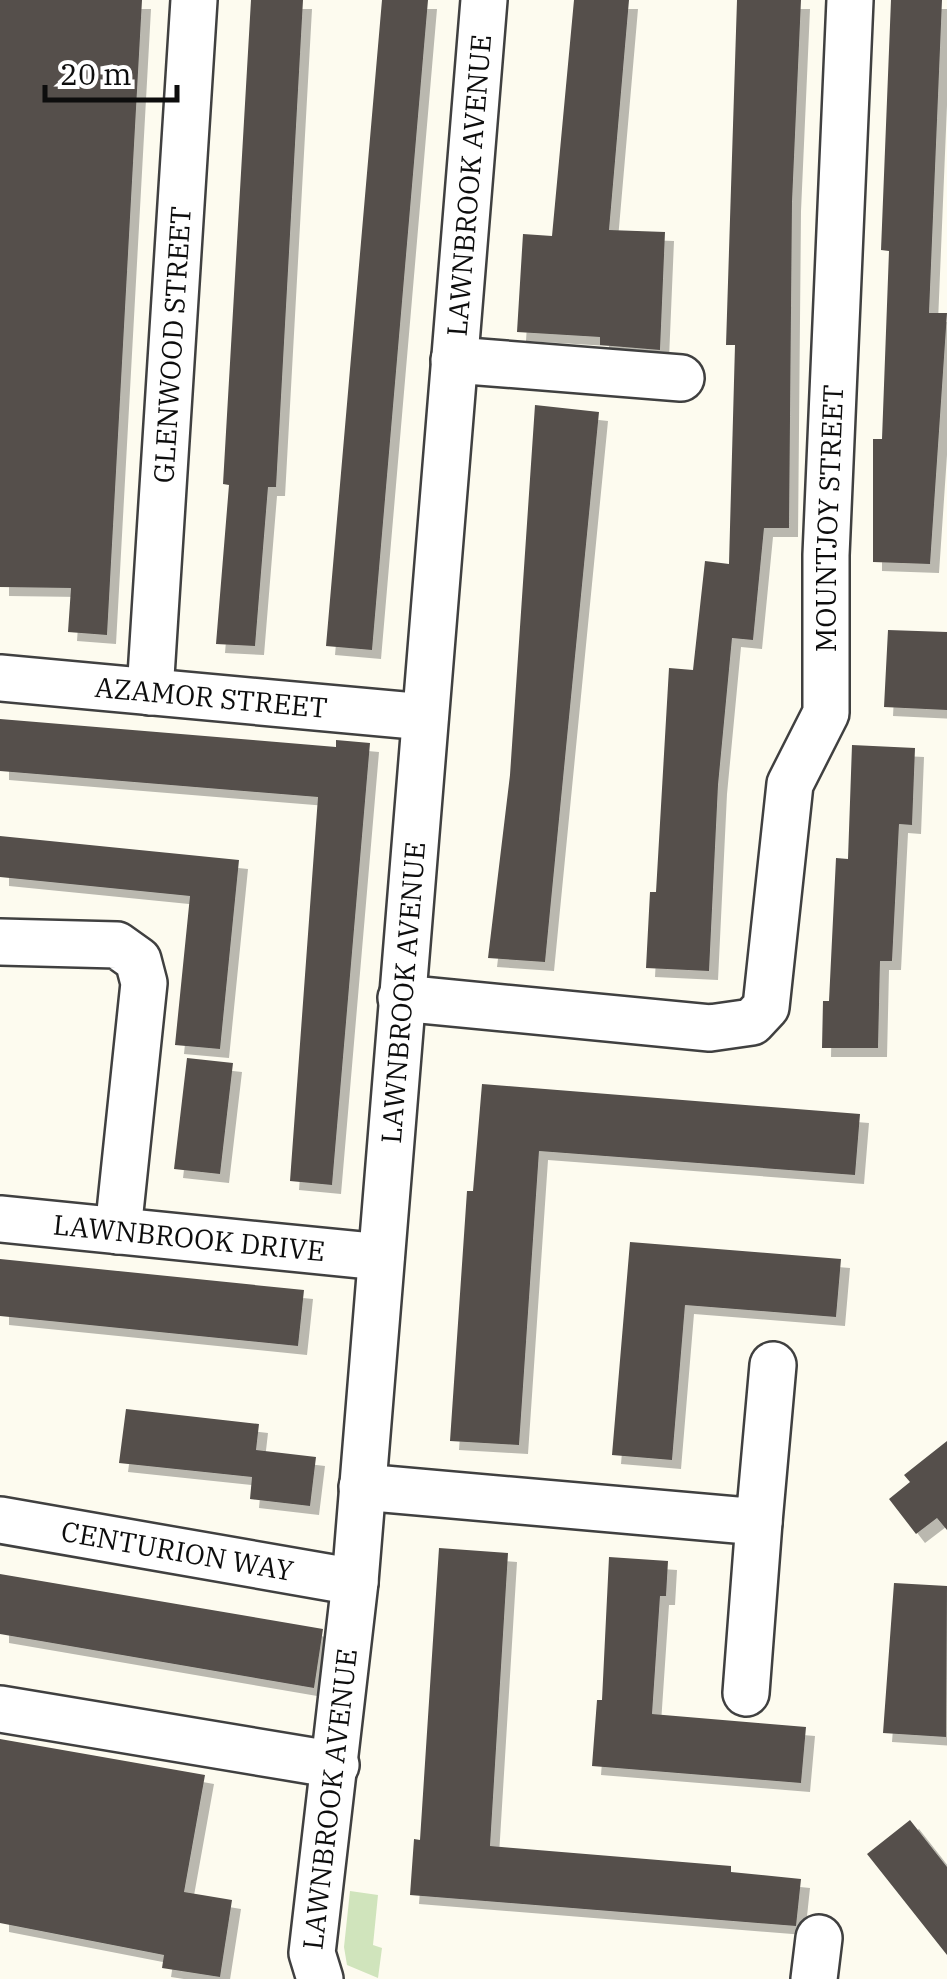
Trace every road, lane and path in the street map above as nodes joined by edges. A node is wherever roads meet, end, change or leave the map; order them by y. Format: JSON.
{"nodes":[{"id":1,"x":194,"y":0,"type":"edge"},
{"id":2,"x":484,"y":0,"type":"edge"},
{"id":3,"x":850,"y":0,"type":"edge"},
{"id":4,"x":454,"y":360,"type":"junction"},
{"id":5,"x":681,"y":378,"type":"dead end"},
{"id":6,"x":0,"y":678,"type":"edge"},
{"id":7,"x":150,"y":692,"type":"junction"},
{"id":8,"x":425,"y":717,"type":"junction"},
{"id":9,"x":0,"y":942,"type":"edge"},
{"id":10,"x":402,"y":998,"type":"junction"},
{"id":11,"x":0,"y":1220,"type":"edge"},
{"id":12,"x":118,"y":1231,"type":"junction"},
{"id":13,"x":380,"y":1256,"type":"junction"},
{"id":14,"x":773,"y":1364,"type":"dead end"},
{"id":15,"x":362,"y":1487,"type":"junction"},
{"id":16,"x":0,"y":1520,"type":"edge"},
{"id":17,"x":759,"y":1522,"type":"junction"},
{"id":18,"x":355,"y":1582,"type":"junction"},
{"id":19,"x":746,"y":1693,"type":"dead end"},
{"id":20,"x":0,"y":1710,"type":"edge"},
{"id":21,"x":336,"y":1765,"type":"junction"},
{"id":22,"x":320,"y":1979,"type":"edge"}],
"edges":[{"from":1,"to":7,"type":"street","name":"GLENWOOD STREET"},
{"from":2,"to":4,"type":"street","name":"LAWNBROOK AVENUE"},
{"from":3,"to":10,"type":"street","name":"MOUNTJOY STREET"},
{"from":4,"to":5,"type":"street"},
{"from":4,"to":8,"type":"street","name":"LAWNBROOK AVENUE"},
{"from":6,"to":7,"type":"street","name":"AZAMOR STREET"},
{"from":7,"to":8,"type":"street","name":"AZAMOR STREET"},
{"from":8,"to":10,"type":"street","name":"LAWNBROOK AVENUE"},
{"from":9,"to":12,"type":"street"},
{"from":10,"to":13,"type":"street","name":"LAWNBROOK AVENUE"},
{"from":11,"to":12,"type":"street","name":"LAWNBROOK DRIVE"},
{"from":12,"to":13,"type":"street","name":"LAWNBROOK DRIVE"},
{"from":13,"to":15,"type":"street","name":"LAWNBROOK AVENUE"},
{"from":14,"to":17,"type":"street"},
{"from":15,"to":17,"type":"street"},
{"from":15,"to":18,"type":"street","name":"LAWNBROOK AVENUE"},
{"from":16,"to":18,"type":"street","name":"CENTURION WAY"},
{"from":17,"to":19,"type":"street"},
{"from":18,"to":21,"type":"street","name":"LAWNBROOK AVENUE"},
{"from":20,"to":21,"type":"street"},
{"from":21,"to":22,"type":"street","name":"LAWNBROOK AVENUE"}]}
